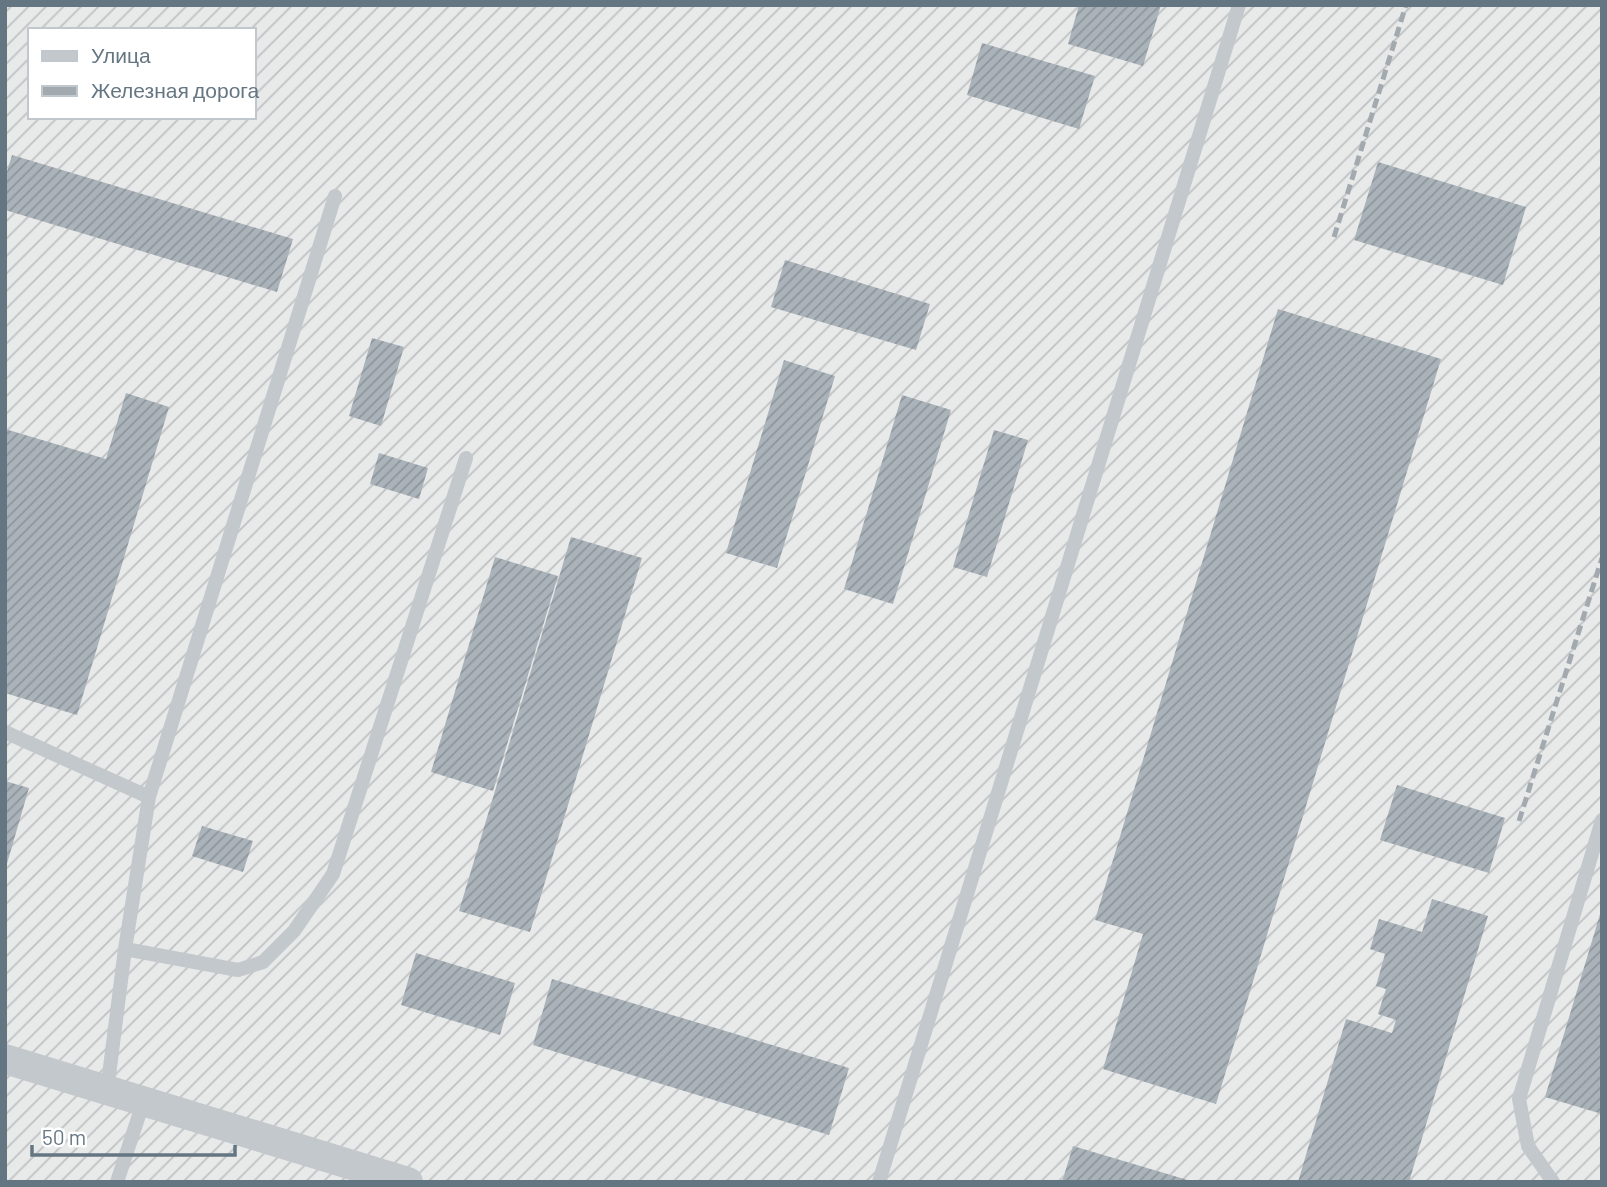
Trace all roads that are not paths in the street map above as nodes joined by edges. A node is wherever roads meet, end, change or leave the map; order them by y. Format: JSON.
{"nodes":[{"id":1,"x":1239,"y":5,"type":"edge"},
{"id":2,"x":335,"y":197,"type":"dead end"},
{"id":3,"x":466,"y":458,"type":"dead end"},
{"id":4,"x":5,"y":732,"type":"edge"},
{"id":5,"x":149,"y":797,"type":"junction"},
{"id":6,"x":1602,"y":820,"type":"edge"},
{"id":7,"x":125,"y":949,"type":"junction"},
{"id":8,"x":5,"y":1059,"type":"edge"},
{"id":9,"x":107,"y":1091,"type":"junction"},
{"id":10,"x":143,"y":1103,"type":"junction"},
{"id":11,"x":117,"y":1182,"type":"edge"},
{"id":12,"x":408,"y":1182,"type":"edge"},
{"id":13,"x":879,"y":1182,"type":"edge"},
{"id":14,"x":1553,"y":1182,"type":"edge"}],
"edges":[{"from":1,"to":13,"type":"lane"},
{"from":2,"to":5,"type":"lane"},
{"from":3,"to":7,"type":"lane"},
{"from":4,"to":5,"type":"lane"},
{"from":5,"to":7,"type":"lane"},
{"from":6,"to":14,"type":"lane"},
{"from":7,"to":9,"type":"lane"},
{"from":8,"to":9,"type":"street"},
{"from":9,"to":10,"type":"street"},
{"from":10,"to":11,"type":"lane"},
{"from":10,"to":12,"type":"street"}]}
